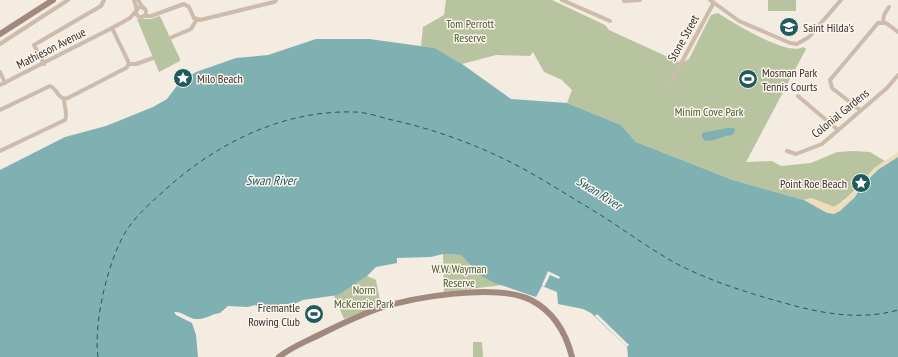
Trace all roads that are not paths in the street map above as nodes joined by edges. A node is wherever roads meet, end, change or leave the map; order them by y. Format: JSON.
{"nodes":[{"id":1,"x":53,"y":0,"type":"edge"},
{"id":2,"x":68,"y":0,"type":"edge"},
{"id":3,"x":104,"y":0,"type":"edge"},
{"id":4,"x":134,"y":0,"type":"edge"},
{"id":5,"x":138,"y":0,"type":"edge"},
{"id":6,"x":189,"y":0,"type":"edge"},
{"id":7,"x":276,"y":0,"type":"edge"},
{"id":8,"x":562,"y":0,"type":"edge"},
{"id":9,"x":624,"y":0,"type":"edge"},
{"id":10,"x":640,"y":0,"type":"edge"},
{"id":11,"x":841,"y":0,"type":"edge"},
{"id":12,"x":712,"y":2,"type":"edge"},
{"id":13,"x":186,"y":5,"type":"junction"},
{"id":14,"x":889,"y":7,"type":"dead end"},
{"id":15,"x":136,"y":10,"type":"junction"},
{"id":16,"x":144,"y":12,"type":"junction"},
{"id":17,"x":138,"y":16,"type":"junction"},
{"id":18,"x":196,"y":19,"type":"junction"},
{"id":19,"x":127,"y":20,"type":"junction"},
{"id":20,"x":610,"y":21,"type":"dead end"},
{"id":21,"x":883,"y":22,"type":"junction"},
{"id":22,"x":112,"y":28,"type":"junction"},
{"id":23,"x":898,"y":32,"type":"edge"},
{"id":24,"x":0,"y":34,"type":"edge"},
{"id":25,"x":170,"y":38,"type":"dead end"},
{"id":26,"x":0,"y":44,"type":"edge"},
{"id":27,"x":153,"y":58,"type":"dead end"},
{"id":28,"x":44,"y":64,"type":"junction"},
{"id":29,"x":128,"y":64,"type":"junction"},
{"id":30,"x":0,"y":72,"type":"edge"},
{"id":31,"x":898,"y":75,"type":"edge"},
{"id":32,"x":671,"y":82,"type":"dead end"},
{"id":33,"x":5,"y":83,"type":"junction"},
{"id":34,"x":0,"y":85,"type":"edge"},
{"id":35,"x":798,"y":96,"type":"dead end"},
{"id":36,"x":64,"y":99,"type":"junction"},
{"id":37,"x":0,"y":110,"type":"edge"},
{"id":38,"x":860,"y":110,"type":"junction"},
{"id":39,"x":838,"y":130,"type":"junction"},
{"id":40,"x":0,"y":151,"type":"edge"},
{"id":41,"x":787,"y":152,"type":"dead end"},
{"id":42,"x":279,"y":357,"type":"edge"},
{"id":43,"x":572,"y":357,"type":"edge"}],
"edges":[{"from":1,"to":24,"type":"street"},
{"from":2,"to":26,"type":"street"},
{"from":3,"to":28,"type":"street"},
{"from":4,"to":15,"type":"street"},
{"from":5,"to":16,"type":"street"},
{"from":6,"to":13,"type":"street"},
{"from":7,"to":18,"type":"street"},
{"from":8,"to":20,"type":"street"},
{"from":9,"to":10,"type":"street"},
{"from":11,"to":12,"type":"street"},
{"from":12,"to":32,"type":"street","name":"Stone Street"},
{"from":13,"to":16,"type":"street"},
{"from":13,"to":18,"type":"street"},
{"from":14,"to":21,"type":"street"},
{"from":15,"to":16,"type":"street"},
{"from":15,"to":17,"type":"street"},
{"from":15,"to":19,"type":"street","name":"Mathieson Avenue"},
{"from":16,"to":17,"type":"street","name":"Mathieson Avenue"},
{"from":17,"to":19,"type":"street","name":"Mathieson Avenue"},
{"from":18,"to":25,"type":"street"},
{"from":19,"to":22,"type":"street","name":"Mathieson Avenue"},
{"from":21,"to":23,"type":"street"},
{"from":21,"to":38,"type":"street"},
{"from":22,"to":28,"type":"street","name":"Mathieson Avenue"},
{"from":22,"to":29,"type":"street"},
{"from":27,"to":29,"type":"street"},
{"from":28,"to":33,"type":"street","name":"Mathieson Avenue"},
{"from":29,"to":36,"type":"street"},
{"from":30,"to":33,"type":"street"},
{"from":31,"to":38,"type":"street","name":"Colonial Gardens"},
{"from":33,"to":34,"type":"street","name":"Mathieson Avenue"},
{"from":35,"to":39,"type":"street"},
{"from":36,"to":37,"type":"street"},
{"from":36,"to":40,"type":"street"},
{"from":38,"to":39,"type":"street","name":"Colonial Gardens"},
{"from":39,"to":41,"type":"street","name":"Colonial Gardens"},
{"from":42,"to":43,"type":"street"}]}
